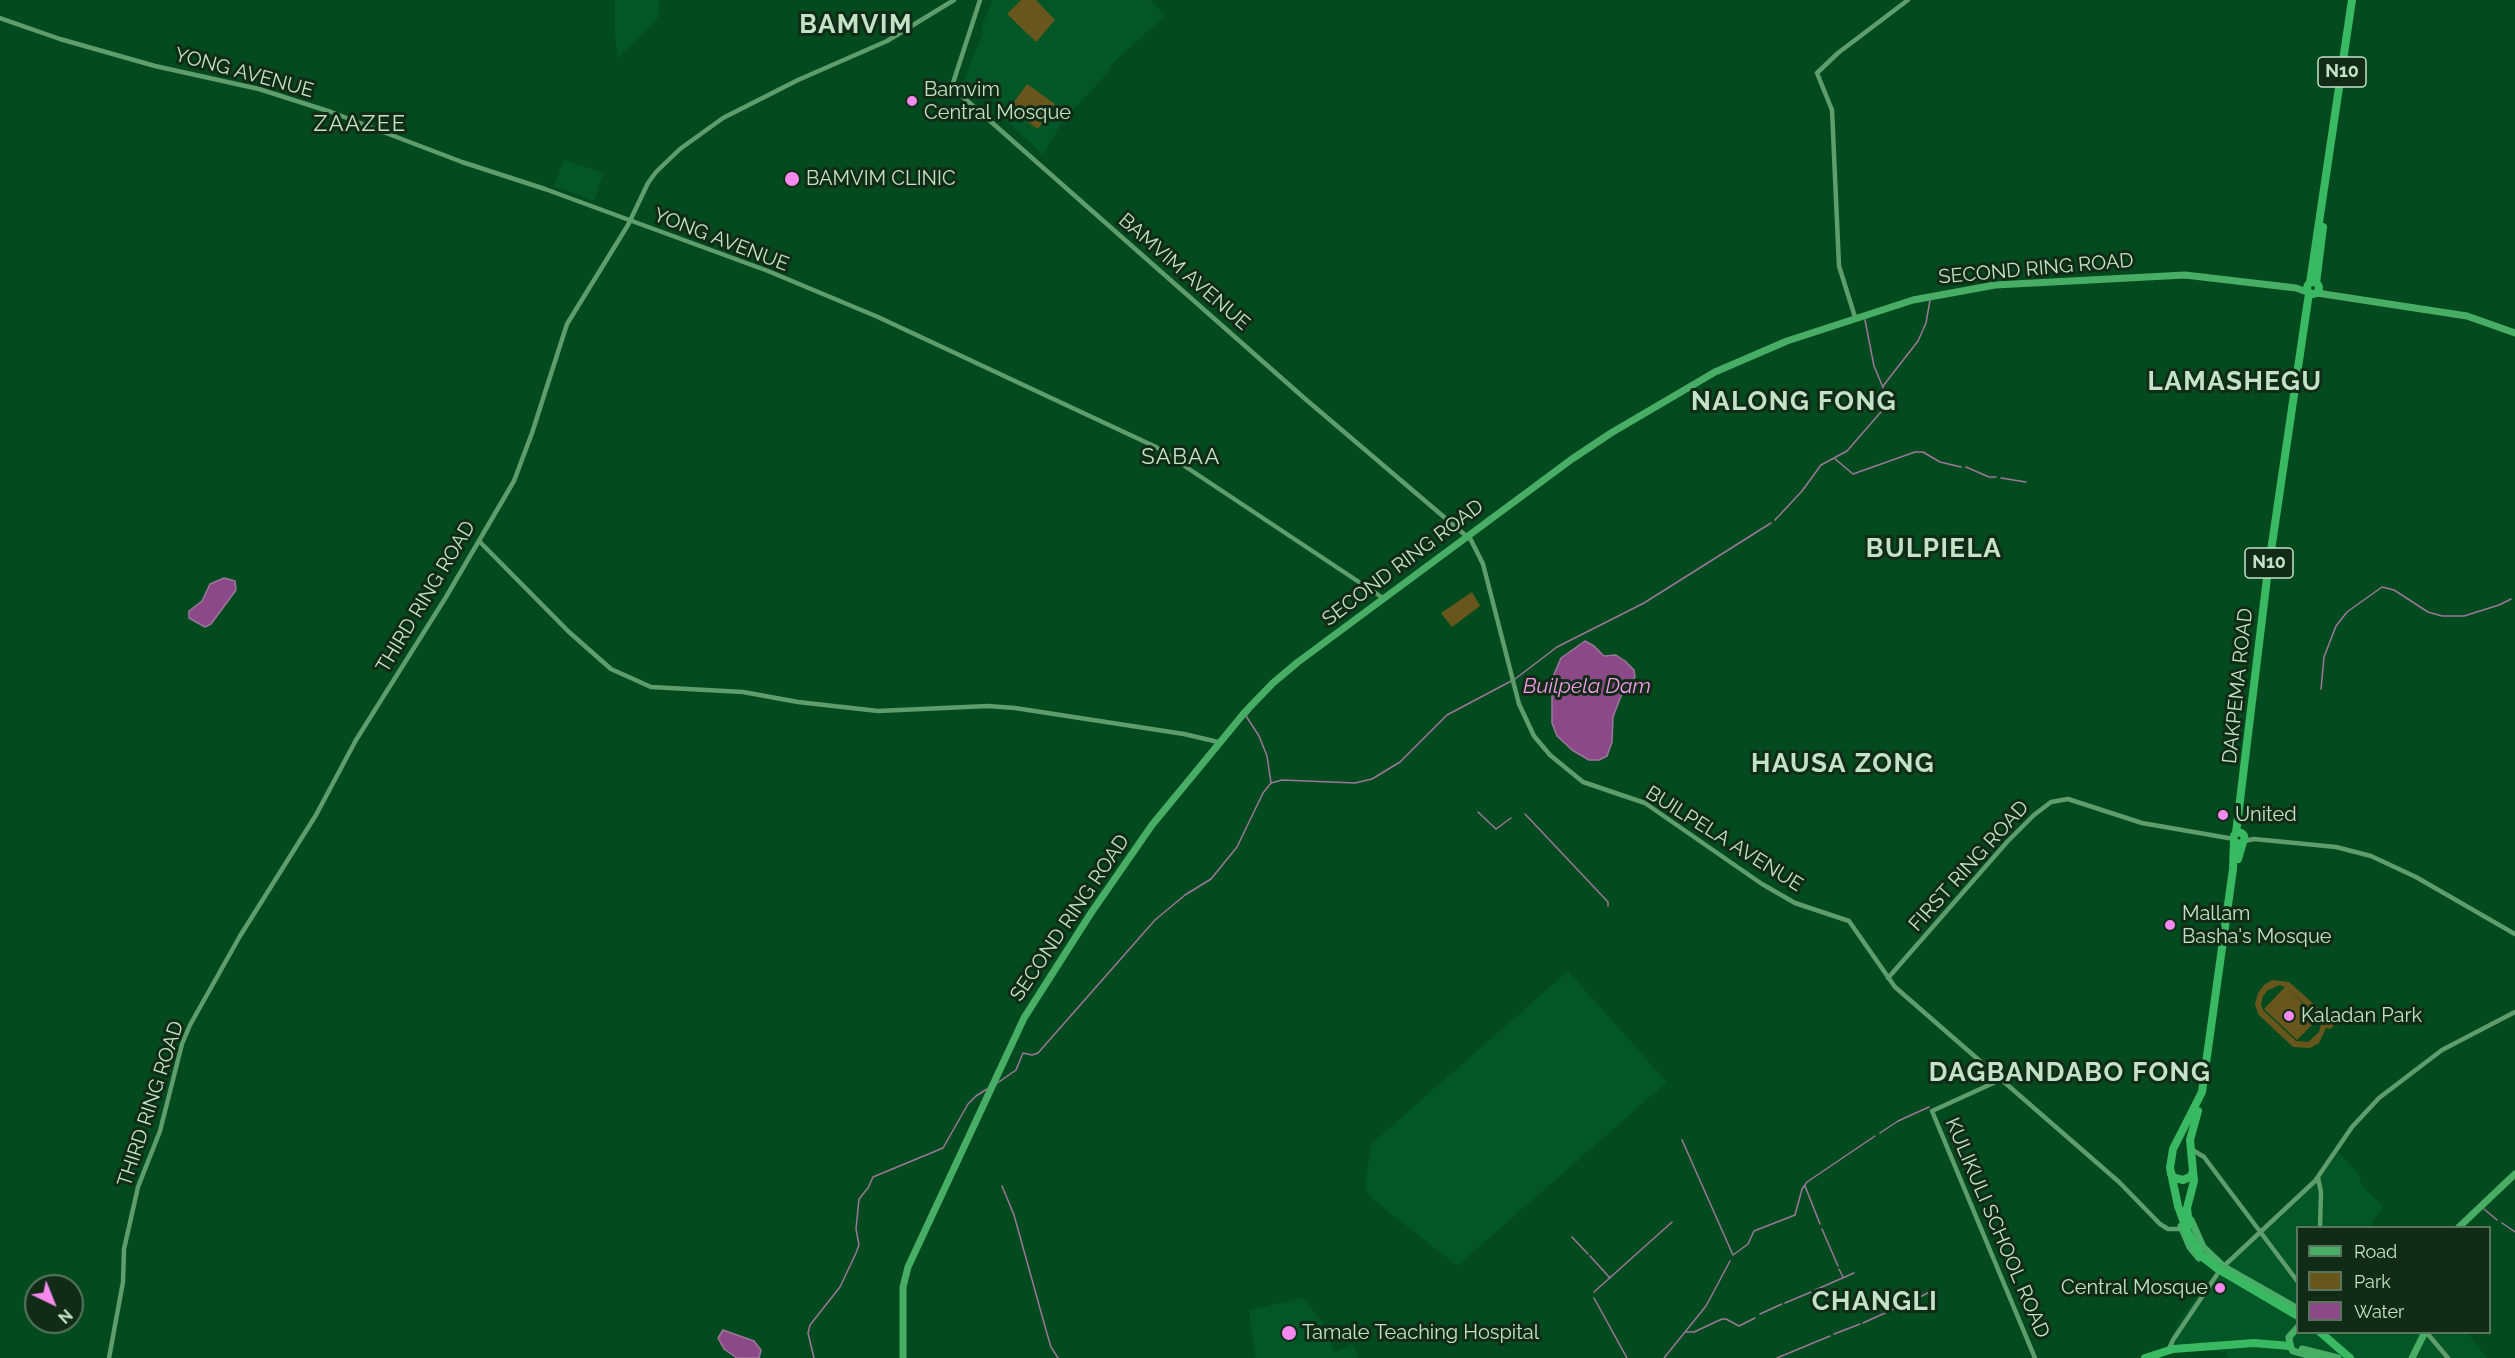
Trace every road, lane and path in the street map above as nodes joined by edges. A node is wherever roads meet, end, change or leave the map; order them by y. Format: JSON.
{"nodes":[{"id":1,"x":954,"y":0,"type":"edge"},
{"id":2,"x":980,"y":0,"type":"edge"},
{"id":3,"x":1908,"y":0,"type":"edge"},
{"id":4,"x":2352,"y":0,"type":"edge"},
{"id":5,"x":0,"y":18,"type":"edge"},
{"id":6,"x":629,"y":221,"type":"junction"},
{"id":7,"x":2312,"y":289,"type":"junction"},
{"id":8,"x":1855,"y":317,"type":"junction"},
{"id":9,"x":2515,"y":333,"type":"edge"},
{"id":10,"x":1467,"y":537,"type":"junction"},
{"id":11,"x":479,"y":541,"type":"junction"},
{"id":12,"x":1383,"y":598,"type":"junction"},
{"id":13,"x":1218,"y":742,"type":"junction"},
{"id":14,"x":2237,"y":837,"type":"junction"},
{"id":15,"x":2515,"y":934,"type":"edge"},
{"id":16,"x":1888,"y":978,"type":"junction"},
{"id":17,"x":2515,"y":1012,"type":"edge"},
{"id":18,"x":2000,"y":1080,"type":"junction"},
{"id":19,"x":2173,"y":1149,"type":"junction"},
{"id":20,"x":2191,"y":1149,"type":"junction"},
{"id":21,"x":2193,"y":1172,"type":"junction"},
{"id":22,"x":2171,"y":1173,"type":"junction"},
{"id":23,"x":2515,"y":1174,"type":"edge"},
{"id":24,"x":2318,"y":1178,"type":"junction"},
{"id":25,"x":2515,"y":1179,"type":"edge"},
{"id":26,"x":2182,"y":1207,"type":"junction"},
{"id":27,"x":2320,"y":1226,"type":"edge"},
{"id":28,"x":2459,"y":1226,"type":"edge"},
{"id":29,"x":2465,"y":1226,"type":"edge"},
{"id":30,"x":2182,"y":1229,"type":"junction"},
{"id":31,"x":2260,"y":1232,"type":"junction"},
{"id":32,"x":2196,"y":1245,"type":"junction"},
{"id":33,"x":2221,"y":1269,"type":"junction"},
{"id":34,"x":2296,"y":1279,"type":"edge"},
{"id":35,"x":2296,"y":1309,"type":"edge"},
{"id":36,"x":2296,"y":1309,"type":"edge"},
{"id":37,"x":2296,"y":1316,"type":"edge"},
{"id":38,"x":2296,"y":1316,"type":"edge"},
{"id":39,"x":2296,"y":1331,"type":"edge"},
{"id":40,"x":2317,"y":1334,"type":"edge"},
{"id":41,"x":2322,"y":1334,"type":"edge"},
{"id":42,"x":2425,"y":1334,"type":"edge"},
{"id":43,"x":2428,"y":1334,"type":"edge"},
{"id":44,"x":2288,"y":1345,"type":"junction"},
{"id":45,"x":2170,"y":1351,"type":"junction"},
{"id":46,"x":109,"y":1358,"type":"edge"},
{"id":47,"x":903,"y":1358,"type":"edge"},
{"id":48,"x":2035,"y":1358,"type":"edge"},
{"id":49,"x":2145,"y":1358,"type":"edge"},
{"id":50,"x":2154,"y":1358,"type":"edge"},
{"id":51,"x":2318,"y":1358,"type":"edge"},
{"id":52,"x":2338,"y":1358,"type":"edge"},
{"id":53,"x":2343,"y":1358,"type":"edge"},
{"id":54,"x":2350,"y":1358,"type":"edge"},
{"id":55,"x":2412,"y":1358,"type":"edge"},
{"id":56,"x":2448,"y":1358,"type":"edge"}],
"edges":[{"from":1,"to":6,"type":"street","name":"THIRD RING ROAD"},
{"from":2,"to":10,"type":"street","name":"BAMVIM AVENUE"},
{"from":3,"to":8,"type":"street"},
{"from":4,"to":7,"type":"highway","number":"N10"},
{"from":5,"to":6,"type":"street","name":"YONG AVENUE"},
{"from":6,"to":11,"type":"street","name":"THIRD RING ROAD"},
{"from":6,"to":12,"type":"street","name":"YONG AVENUE"},
{"from":7,"to":8,"type":"main road","name":"SECOND RING ROAD"},
{"from":7,"to":9,"type":"main road","name":"SECOND RING ROAD"},
{"from":7,"to":14,"type":"highway","name":"DAKPEMA ROAD","number":"N10"},
{"from":8,"to":10,"type":"main road","name":"SECOND RING ROAD"},
{"from":10,"to":12,"type":"main road","name":"SECOND RING ROAD"},
{"from":10,"to":16,"type":"street","name":"BUILPELA AVENUE"},
{"from":11,"to":13,"type":"street"},
{"from":11,"to":46,"type":"street","name":"THIRD RING ROAD"},
{"from":12,"to":13,"type":"main road","name":"SECOND RING ROAD"},
{"from":13,"to":47,"type":"main road","name":"SECOND RING ROAD"},
{"from":14,"to":15,"type":"street","name":"FIRST RING ROAD"},
{"from":14,"to":16,"type":"street","name":"FIRST RING ROAD"},
{"from":14,"to":19,"type":"highway","name":"DAKPEMA ROAD","number":"N10"},
{"from":14,"to":20,"type":"highway","name":"DAKPEMA ROAD","number":"N10"},
{"from":16,"to":18,"type":"street","name":"BUILPELA AVENUE"},
{"from":17,"to":24,"type":"street"},
{"from":18,"to":30,"type":"street","name":"BUILPELA AVENUE"},
{"from":18,"to":48,"type":"street","name":"KULIKULI SCHOOL ROAD"},
{"from":19,"to":20,"type":"highway"},
{"from":19,"to":22,"type":"highway","number":"N10"},
{"from":20,"to":21,"type":"highway","number":"N10"},
{"from":20,"to":31,"type":"street"},
{"from":21,"to":22,"type":"highway"},
{"from":21,"to":26,"type":"highway","number":"N10"},
{"from":22,"to":26,"type":"highway","number":"N10"},
{"from":23,"to":28,"type":"main road"},
{"from":24,"to":27,"type":"street"},
{"from":24,"to":31,"type":"street"},
{"from":25,"to":29,"type":"main road"},
{"from":26,"to":30,"type":"main road"},
{"from":26,"to":32,"type":"highway"},
{"from":26,"to":33,"type":"main road"},
{"from":30,"to":33,"type":"main road"},
{"from":31,"to":33,"type":"street"},
{"from":31,"to":34,"type":"street"},
{"from":32,"to":35,"type":"highway"},
{"from":32,"to":37,"type":"highway"},
{"from":33,"to":36,"type":"main road"},
{"from":33,"to":38,"type":"main road"},
{"from":33,"to":45,"type":"street"},
{"from":39,"to":44,"type":"main road"},
{"from":40,"to":53,"type":"highway"},
{"from":41,"to":54,"type":"highway"},
{"from":42,"to":55,"type":"main road"},
{"from":43,"to":56,"type":"street"},
{"from":44,"to":45,"type":"highway"},
{"from":44,"to":45,"type":"highway"},
{"from":44,"to":51,"type":"main road"},
{"from":44,"to":52,"type":"main road"},
{"from":45,"to":49,"type":"highway"},
{"from":45,"to":50,"type":"highway"}]}
